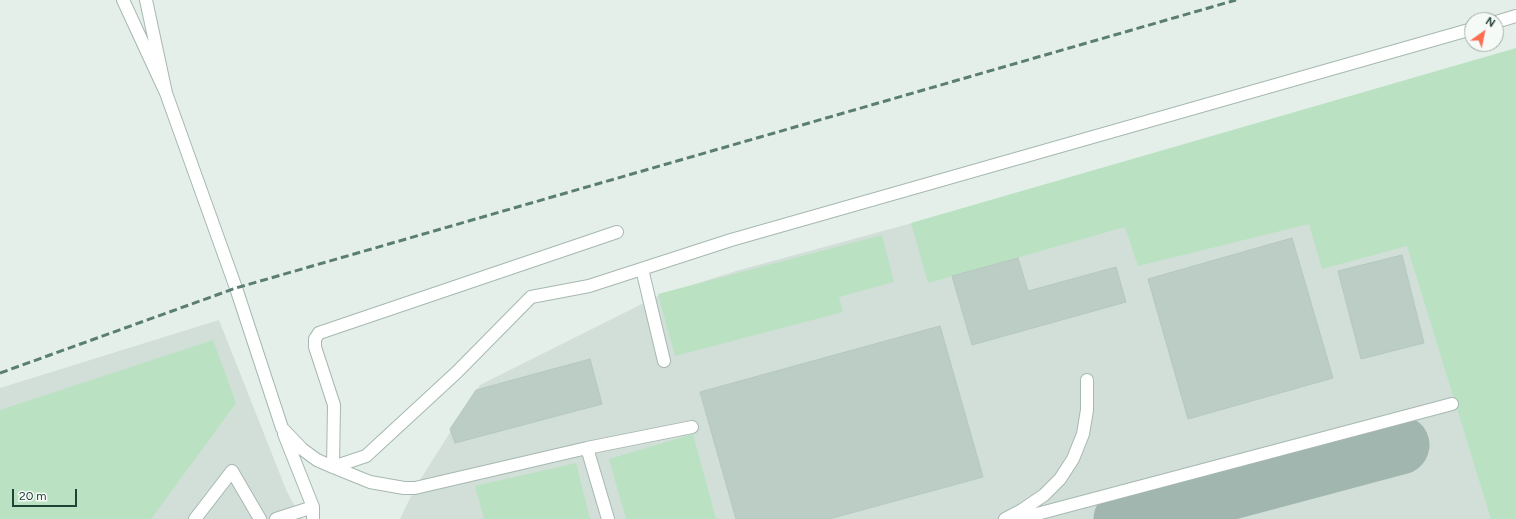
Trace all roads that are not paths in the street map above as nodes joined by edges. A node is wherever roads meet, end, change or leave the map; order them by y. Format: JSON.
{"nodes":[{"id":1,"x":123,"y":0,"type":"edge"},
{"id":2,"x":146,"y":0,"type":"edge"},
{"id":3,"x":1516,"y":16,"type":"edge"},
{"id":4,"x":1504,"y":20,"type":"edge"},
{"id":5,"x":1464,"y":31,"type":"edge"},
{"id":6,"x":166,"y":93,"type":"junction"},
{"id":7,"x":617,"y":232,"type":"dead end"},
{"id":8,"x":642,"y":269,"type":"junction"},
{"id":9,"x":664,"y":361,"type":"dead end"},
{"id":10,"x":1087,"y":380,"type":"dead end"},
{"id":11,"x":1452,"y":404,"type":"dead end"},
{"id":12,"x":692,"y":427,"type":"dead end"},
{"id":13,"x":282,"y":428,"type":"junction"},
{"id":14,"x":587,"y":448,"type":"junction"},
{"id":15,"x":333,"y":467,"type":"junction"},
{"id":16,"x":313,"y":506,"type":"junction"},
{"id":17,"x":195,"y":519,"type":"edge"},
{"id":18,"x":260,"y":519,"type":"edge"},
{"id":19,"x":276,"y":519,"type":"edge"},
{"id":20,"x":313,"y":519,"type":"edge"},
{"id":21,"x":608,"y":519,"type":"edge"},
{"id":22,"x":1005,"y":519,"type":"edge"},
{"id":23,"x":1018,"y":519,"type":"edge"}],
"edges":[{"from":1,"to":6,"type":"lane"},
{"from":2,"to":6,"type":"lane"},
{"from":3,"to":4,"type":"lane"},
{"from":5,"to":8,"type":"lane"},
{"from":6,"to":13,"type":"lane"},
{"from":7,"to":15,"type":"lane"},
{"from":8,"to":9,"type":"lane"},
{"from":8,"to":15,"type":"lane"},
{"from":10,"to":22,"type":"lane"},
{"from":11,"to":23,"type":"lane"},
{"from":12,"to":14,"type":"lane"},
{"from":13,"to":15,"type":"lane"},
{"from":13,"to":16,"type":"lane"},
{"from":14,"to":15,"type":"lane"},
{"from":14,"to":21,"type":"lane"},
{"from":16,"to":19,"type":"lane"},
{"from":16,"to":20,"type":"lane"},
{"from":17,"to":18,"type":"lane"}]}
